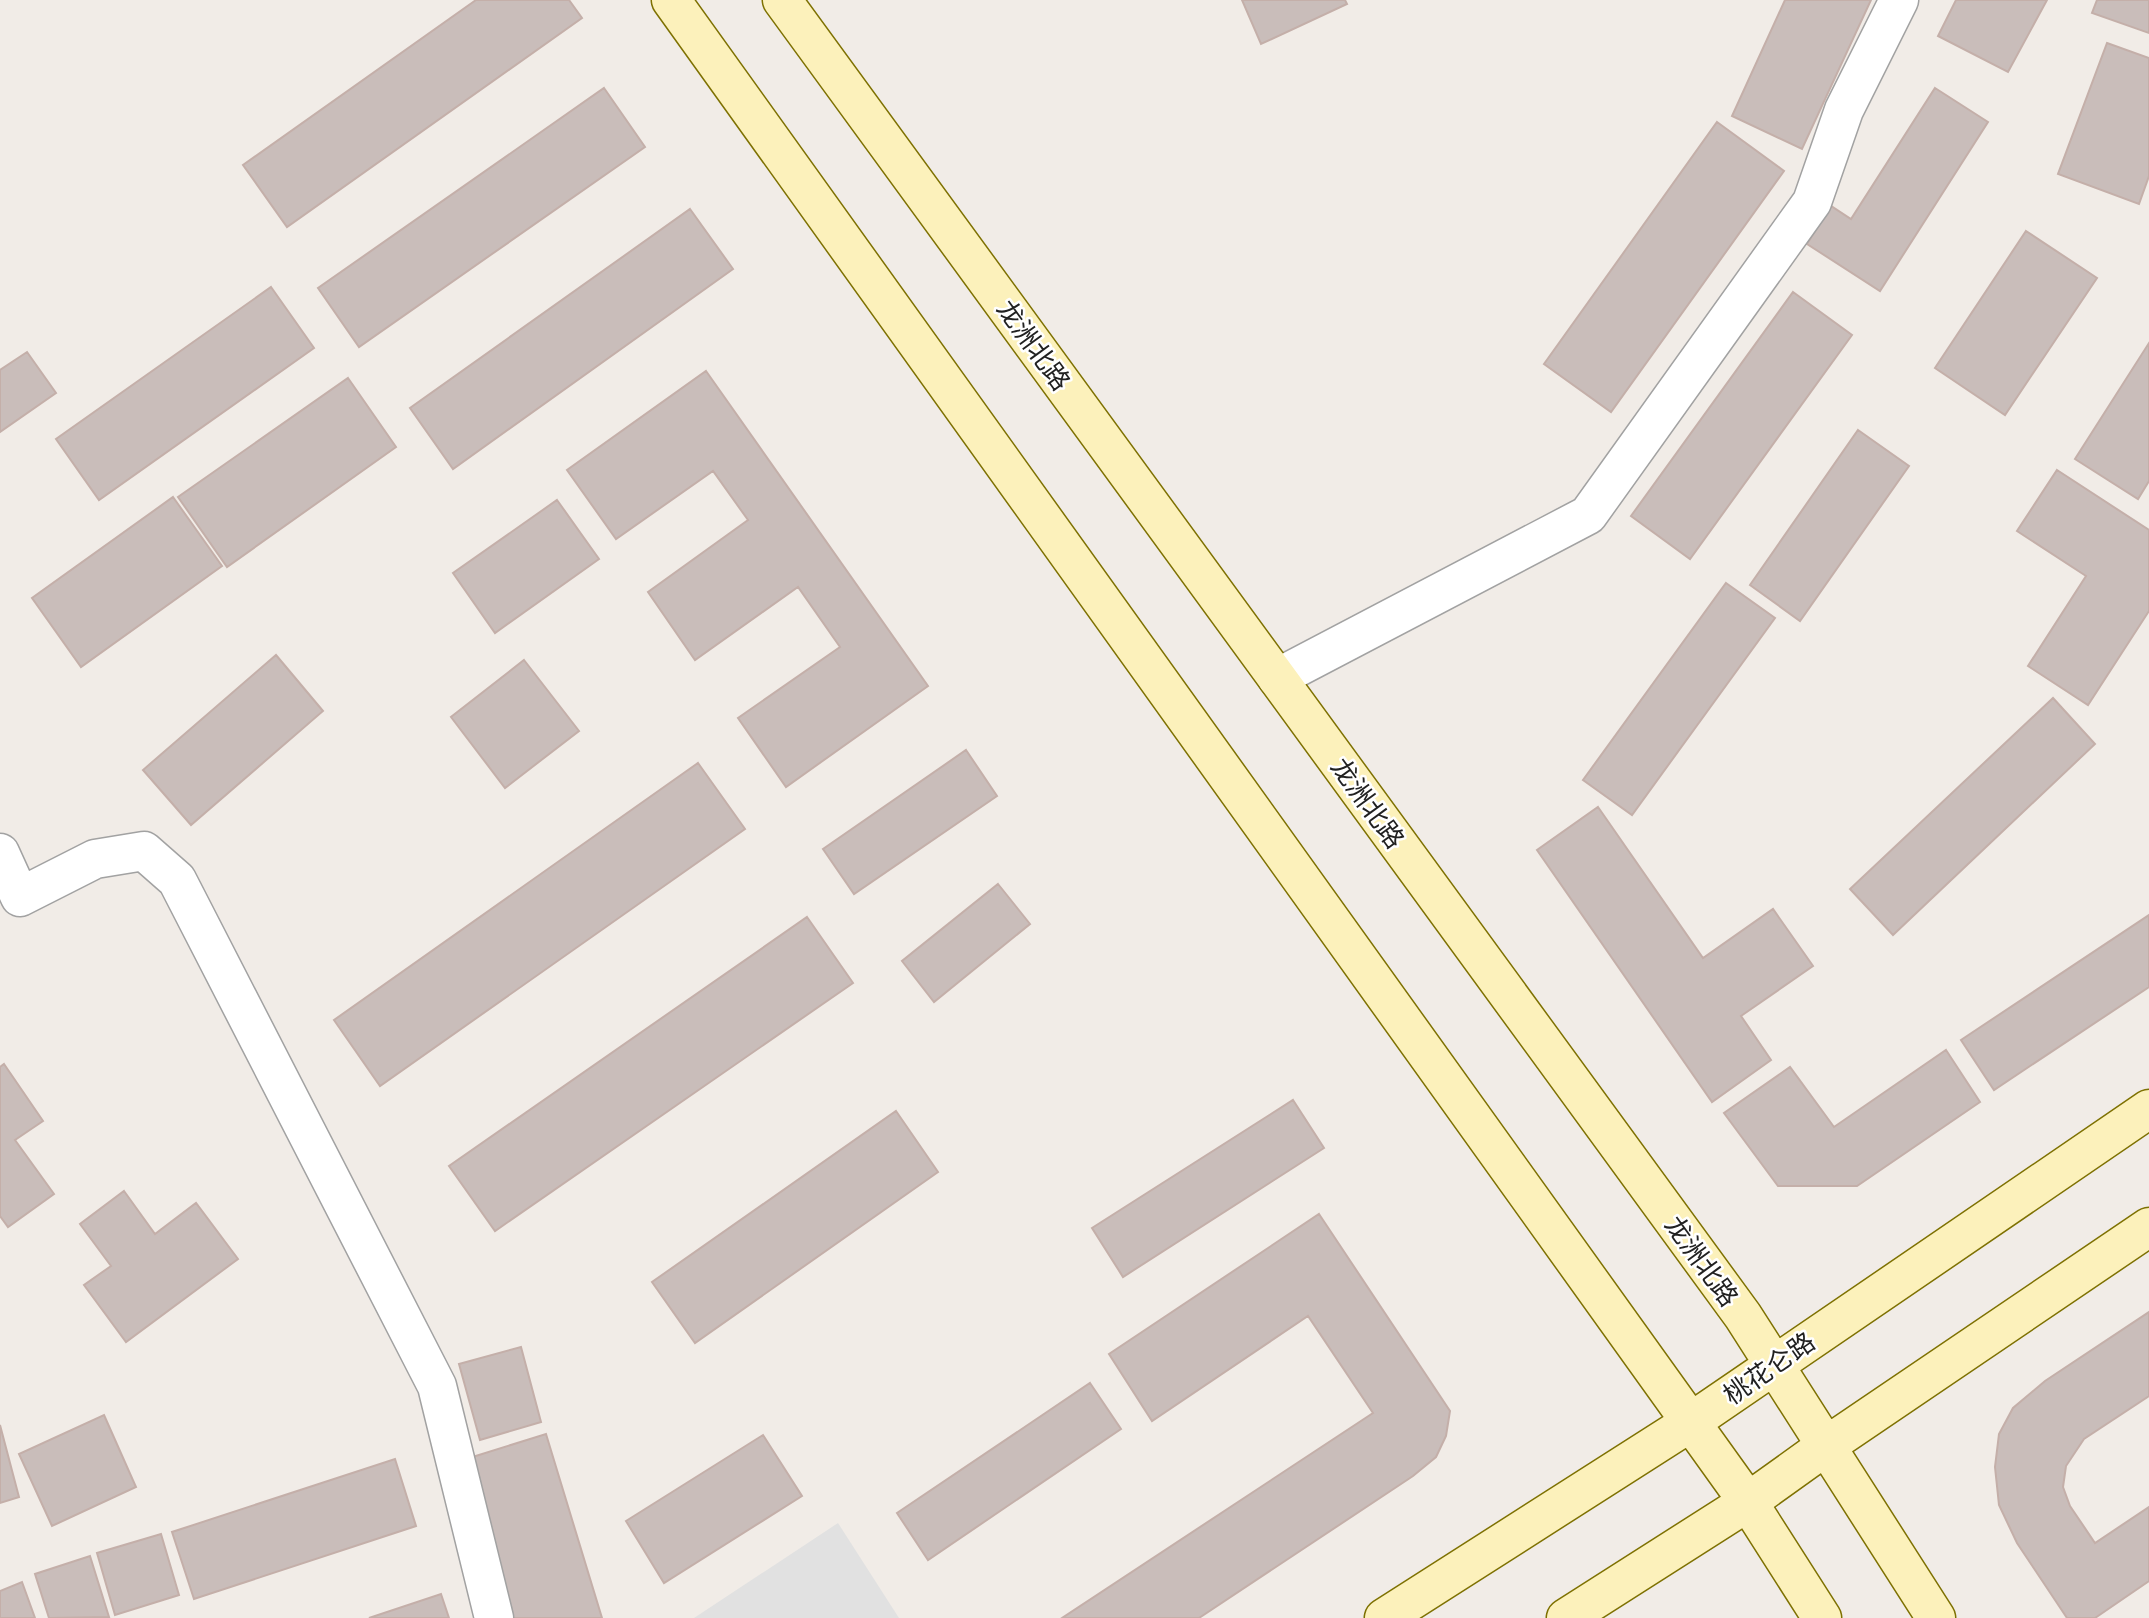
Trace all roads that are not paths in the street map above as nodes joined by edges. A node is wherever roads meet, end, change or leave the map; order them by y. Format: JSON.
{"nodes":[{"id":1,"x":671,"y":0,"type":"edge"},
{"id":2,"x":782,"y":0,"type":"edge"},
{"id":3,"x":1899,"y":0,"type":"edge"},
{"id":4,"x":1277,"y":678,"type":"junction"},
{"id":5,"x":0,"y":853,"type":"edge"},
{"id":6,"x":10,"y":903,"type":"edge"},
{"id":7,"x":2149,"y":1109,"type":"edge"},
{"id":8,"x":2149,"y":1227,"type":"edge"},
{"id":9,"x":1774,"y":1364,"type":"junction"},
{"id":10,"x":1691,"y":1422,"type":"junction"},
{"id":11,"x":1826,"y":1446,"type":"junction"},
{"id":12,"x":1748,"y":1502,"type":"junction"},
{"id":13,"x":494,"y":1618,"type":"edge"},
{"id":14,"x":1384,"y":1618,"type":"edge"},
{"id":15,"x":1566,"y":1618,"type":"edge"},
{"id":16,"x":1822,"y":1618,"type":"edge"},
{"id":17,"x":1936,"y":1618,"type":"edge"}],
"edges":[{"from":1,"to":10,"type":"main road"},
{"from":2,"to":4,"type":"main road","name":"龙洲北路"},
{"from":3,"to":4,"type":"street"},
{"from":4,"to":9,"type":"main road","name":"龙洲北路"},
{"from":5,"to":6,"type":"street"},
{"from":6,"to":13,"type":"street"},
{"from":7,"to":9,"type":"main road","name":"桃花仑路"},
{"from":8,"to":11,"type":"main road"},
{"from":9,"to":10,"type":"main road","name":"桃花仑路"},
{"from":9,"to":11,"type":"main road","name":"龙洲北路"},
{"from":10,"to":12,"type":"main road"},
{"from":10,"to":14,"type":"main road","name":"桃花仑路"},
{"from":11,"to":12,"type":"main road"},
{"from":11,"to":17,"type":"main road","name":"龙洲北路"},
{"from":12,"to":15,"type":"main road"},
{"from":12,"to":16,"type":"main road"}]}
